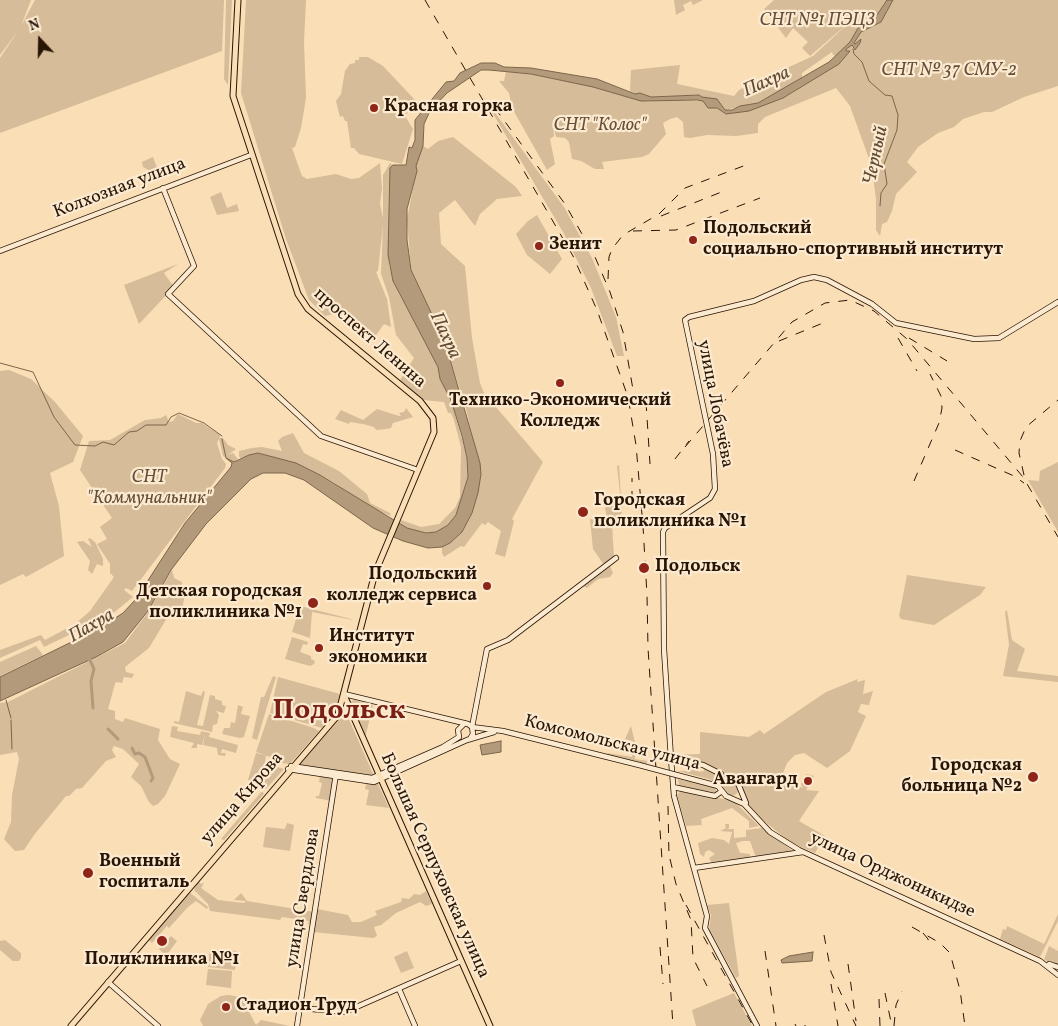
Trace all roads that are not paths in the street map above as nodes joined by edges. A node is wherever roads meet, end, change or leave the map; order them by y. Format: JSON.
{"nodes":[{"id":1,"x":237,"y":0,"type":"edge"},
{"id":2,"x":250,"y":155,"type":"junction"},
{"id":3,"x":163,"y":188,"type":"junction"},
{"id":4,"x":0,"y":251,"type":"edge"},
{"id":5,"x":1058,"y":302,"type":"edge"},
{"id":6,"x":417,"y":470,"type":"junction"},
{"id":7,"x":616,"y":558,"type":"dead end"},
{"id":8,"x":344,"y":694,"type":"junction"},
{"id":9,"x":354,"y":698,"type":"junction"},
{"id":10,"x":344,"y":703,"type":"junction"},
{"id":11,"x":338,"y":715,"type":"junction"},
{"id":12,"x":353,"y":717,"type":"junction"},
{"id":13,"x":468,"y":725,"type":"junction"},
{"id":14,"x":508,"y":733,"type":"junction"},
{"id":15,"x":459,"y":737,"type":"junction"},
{"id":16,"x":468,"y":739,"type":"junction"},
{"id":17,"x":670,"y":759,"type":"junction"},
{"id":18,"x":291,"y":768,"type":"junction"},
{"id":19,"x":336,"y":775,"type":"junction"},
{"id":20,"x":379,"y":777,"type":"junction"},
{"id":21,"x":724,"y":782,"type":"junction"},
{"id":22,"x":710,"y":783,"type":"junction"},
{"id":23,"x":673,"y":787,"type":"junction"},
{"id":24,"x":741,"y":789,"type":"junction"},
{"id":25,"x":722,"y":791,"type":"junction"},
{"id":26,"x":731,"y":798,"type":"junction"},
{"id":27,"x":224,"y":844,"type":"junction"},
{"id":28,"x":795,"y":848,"type":"junction"},
{"id":29,"x":803,"y":852,"type":"junction"},
{"id":30,"x":792,"y":854,"type":"junction"},
{"id":31,"x":694,"y":868,"type":"junction"},
{"id":32,"x":461,"y":961,"type":"junction"},
{"id":33,"x":1050,"y":966,"type":"junction"},
{"id":34,"x":1058,"y":967,"type":"edge"},
{"id":35,"x":1058,"y":975,"type":"edge"},
{"id":36,"x":108,"y":982,"type":"junction"},
{"id":37,"x":399,"y":989,"type":"junction"},
{"id":38,"x":300,"y":1008,"type":"junction"},
{"id":39,"x":69,"y":1026,"type":"edge"},
{"id":40,"x":158,"y":1026,"type":"edge"},
{"id":41,"x":297,"y":1026,"type":"edge"},
{"id":42,"x":416,"y":1026,"type":"edge"},
{"id":43,"x":490,"y":1026,"type":"edge"},
{"id":44,"x":757,"y":1026,"type":"edge"}],
"edges":[{"from":1,"to":2,"type":"main road","name":"проспект Ленина"},
{"from":2,"to":3,"type":"main road","name":"Колхозная улица"},
{"from":2,"to":6,"type":"main road","name":"проспект Ленина"},
{"from":3,"to":4,"type":"main road","name":"Колхозная улица"},
{"from":3,"to":6,"type":"main road"},
{"from":5,"to":17,"type":"main road","name":"улица Лобачёва"},
{"from":6,"to":8,"type":"main road","name":"проспект Ленина"},
{"from":7,"to":13,"type":"main road"},
{"from":8,"to":9,"type":"main road","name":"Комсомольская улица"},
{"from":8,"to":10,"type":"main road","name":"Большая Серпуховская улица"},
{"from":9,"to":10,"type":"main road"},
{"from":9,"to":13,"type":"main road","name":"Комсомольская улица"},
{"from":10,"to":11,"type":"main road","name":"улица Кирова"},
{"from":10,"to":12,"type":"main road","name":"Большая Серпуховская улица"},
{"from":10,"to":18,"type":"main road","name":"улица Кирова"},
{"from":11,"to":12,"type":"main road"},
{"from":11,"to":18,"type":"main road","name":"улица Кирова"},
{"from":12,"to":20,"type":"main road","name":"Большая Серпуховская улица"},
{"from":13,"to":14,"type":"main road","name":"Комсомольская улица"},
{"from":13,"to":15,"type":"main road"},
{"from":13,"to":16,"type":"main road"},
{"from":14,"to":16,"type":"main road","name":"Комсомольская улица"},
{"from":14,"to":22,"type":"main road","name":"Комсомольская улица","bridge":true},
{"from":15,"to":16,"type":"main road"},
{"from":15,"to":20,"type":"main road"},
{"from":16,"to":20,"type":"main road","name":"Комсомольская улица"},
{"from":17,"to":21,"type":"main road"},
{"from":17,"to":23,"type":"main road"},
{"from":18,"to":19,"type":"main road"},
{"from":18,"to":27,"type":"main road","name":"улица Кирова"},
{"from":19,"to":20,"type":"main road"},
{"from":19,"to":20,"type":"main road"},
{"from":19,"to":38,"type":"main road","name":"улица Свердлова"},
{"from":20,"to":32,"type":"main road","name":"Большая Серпуховская улица"},
{"from":21,"to":22,"type":"main road","name":"Комсомольская улица"},
{"from":21,"to":24,"type":"main road"},
{"from":21,"to":25,"type":"main road"},
{"from":22,"to":25,"type":"main road","name":"Комсомольская улица"},
{"from":23,"to":25,"type":"main road"},
{"from":23,"to":31,"type":"main road"},
{"from":24,"to":26,"type":"main road"},
{"from":24,"to":33,"type":"main road","name":"улица Орджоникидзе"},
{"from":25,"to":26,"type":"main road"},
{"from":26,"to":28,"type":"main road","name":"улица Орджоникидзе"},
{"from":27,"to":36,"type":"main road","name":"улица Кирова"},
{"from":27,"to":39,"type":"main road","name":"улица Кирова"},
{"from":28,"to":29,"type":"main road","name":"улица Орджоникидзе"},
{"from":28,"to":30,"type":"main road","name":"улица Орджоникидзе"},
{"from":29,"to":30,"type":"main road","name":"улица Орджоникидзе"},
{"from":29,"to":33,"type":"main road","name":"улица Орджоникидзе"},
{"from":30,"to":31,"type":"main road","name":"улица Орджоникидзе"},
{"from":31,"to":44,"type":"main road"},
{"from":32,"to":37,"type":"main road"},
{"from":32,"to":43,"type":"main road","name":"Большая Серпуховская улица"},
{"from":33,"to":34,"type":"main road"},
{"from":33,"to":35,"type":"main road"},
{"from":36,"to":39,"type":"main road","name":"улица Кирова"},
{"from":36,"to":40,"type":"main road"},
{"from":37,"to":38,"type":"main road"},
{"from":37,"to":42,"type":"main road"},
{"from":38,"to":41,"type":"main road","name":"улица Свердлова"}]}
